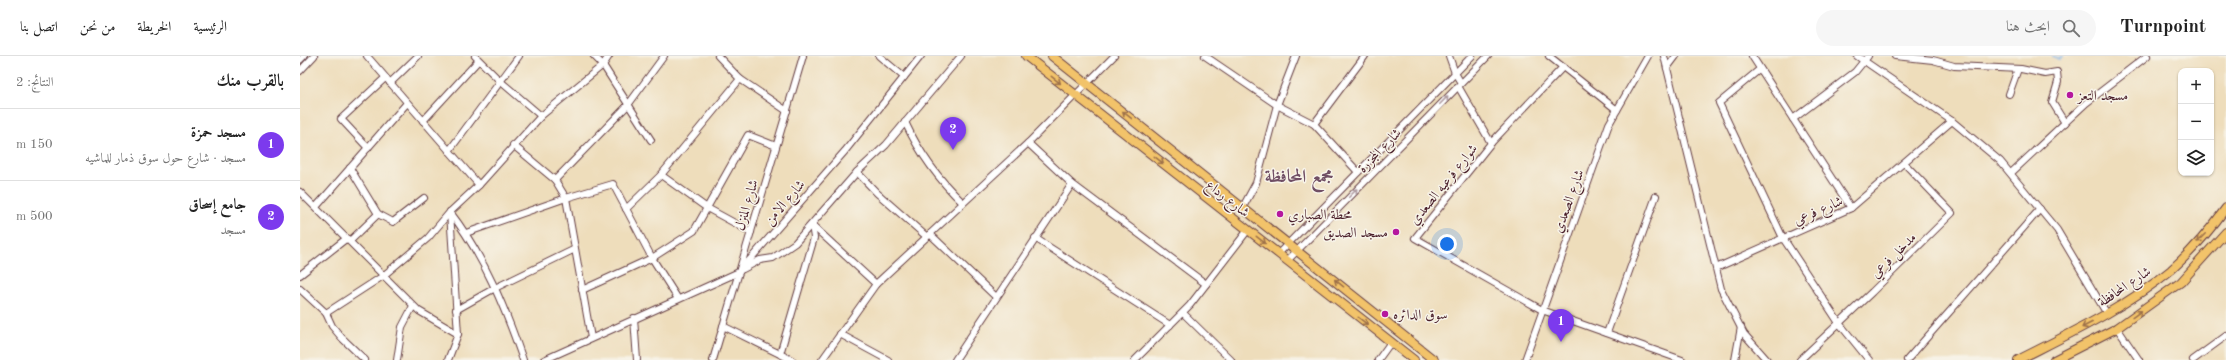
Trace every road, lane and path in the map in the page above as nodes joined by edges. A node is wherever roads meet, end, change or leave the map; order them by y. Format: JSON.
{"nodes":[{"id":1,"x":314,"y":56,"type":"edge"},
{"id":2,"x":367,"y":56,"type":"edge"},
{"id":3,"x":418,"y":56,"type":"edge"},
{"id":4,"x":519,"y":56,"type":"edge"},
{"id":5,"x":594,"y":56,"type":"edge"},
{"id":6,"x":609,"y":56,"type":"edge"},
{"id":7,"x":664,"y":56,"type":"edge"},
{"id":8,"x":718,"y":56,"type":"edge"},
{"id":9,"x":803,"y":56,"type":"edge"},
{"id":10,"x":879,"y":56,"type":"edge"},
{"id":11,"x":921,"y":56,"type":"edge"},
{"id":12,"x":960,"y":56,"type":"edge"},
{"id":13,"x":1026,"y":56,"type":"edge"},
{"id":14,"x":1052,"y":56,"type":"edge"},
{"id":15,"x":1114,"y":56,"type":"edge"},
{"id":16,"x":1296,"y":56,"type":"edge"},
{"id":17,"x":1365,"y":56,"type":"edge"},
{"id":18,"x":1449,"y":56,"type":"edge"},
{"id":19,"x":1472,"y":56,"type":"edge"},
{"id":20,"x":1488,"y":56,"type":"edge"},
{"id":21,"x":1550,"y":56,"type":"edge"},
{"id":22,"x":1648,"y":56,"type":"edge"},
{"id":23,"x":1664,"y":56,"type":"edge"},
{"id":24,"x":1676,"y":56,"type":"edge"},
{"id":25,"x":1752,"y":56,"type":"edge"},
{"id":26,"x":1857,"y":56,"type":"edge"},
{"id":27,"x":1868,"y":56,"type":"edge"},
{"id":28,"x":1895,"y":56,"type":"edge"},
{"id":29,"x":2147,"y":56,"type":"edge"},
{"id":30,"x":1207,"y":57,"type":"edge"},
{"id":31,"x":477,"y":58,"type":"edge"},
{"id":32,"x":1862,"y":61,"type":"junction"},
{"id":33,"x":603,"y":65,"type":"junction"},
{"id":34,"x":1563,"y":67,"type":"junction"},
{"id":35,"x":1667,"y":68,"type":"junction"},
{"id":36,"x":1760,"y":69,"type":"junction"},
{"id":37,"x":2018,"y":69,"type":"junction"},
{"id":38,"x":300,"y":72,"type":"edge"},
{"id":39,"x":1455,"y":74,"type":"junction"},
{"id":40,"x":385,"y":78,"type":"junction"},
{"id":41,"x":904,"y":78,"type":"junction"},
{"id":42,"x":740,"y":79,"type":"junction"},
{"id":43,"x":500,"y":81,"type":"junction"},
{"id":44,"x":390,"y":83,"type":"junction"},
{"id":45,"x":1088,"y":84,"type":"junction"},
{"id":46,"x":1460,"y":84,"type":"junction"},
{"id":47,"x":2009,"y":94,"type":"dead end"},
{"id":48,"x":1076,"y":96,"type":"junction"},
{"id":49,"x":407,"y":103,"type":"junction"},
{"id":50,"x":628,"y":105,"type":"junction"},
{"id":51,"x":1277,"y":105,"type":"junction"},
{"id":52,"x":787,"y":110,"type":"junction"},
{"id":53,"x":1617,"y":110,"type":"junction"},
{"id":54,"x":541,"y":116,"type":"junction"},
{"id":55,"x":1793,"y":119,"type":"junction"},
{"id":56,"x":423,"y":121,"type":"junction"},
{"id":57,"x":1952,"y":121,"type":"junction"},
{"id":58,"x":905,"y":122,"type":"junction"},
{"id":59,"x":2065,"y":123,"type":"junction"},
{"id":60,"x":1314,"y":124,"type":"junction"},
{"id":61,"x":652,"y":140,"type":"dead end"},
{"id":62,"x":1028,"y":143,"type":"junction"},
{"id":63,"x":1491,"y":143,"type":"junction"},
{"id":64,"x":514,"y":145,"type":"junction"},
{"id":65,"x":776,"y":146,"type":"junction"},
{"id":66,"x":368,"y":148,"type":"junction"},
{"id":67,"x":449,"y":151,"type":"junction"},
{"id":68,"x":1904,"y":163,"type":"junction"},
{"id":69,"x":350,"y":168,"type":"junction"},
{"id":70,"x":857,"y":172,"type":"junction"},
{"id":71,"x":1358,"y":172,"type":"junction"},
{"id":72,"x":2010,"y":173,"type":"junction"},
{"id":73,"x":661,"y":175,"type":"junction"},
{"id":74,"x":555,"y":180,"type":"junction"},
{"id":75,"x":1072,"y":184,"type":"junction"},
{"id":76,"x":479,"y":185,"type":"junction"},
{"id":77,"x":300,"y":192,"type":"edge"},
{"id":78,"x":1656,"y":196,"type":"dead end"},
{"id":79,"x":424,"y":198,"type":"dead end"},
{"id":80,"x":566,"y":198,"type":"junction"},
{"id":81,"x":963,"y":203,"type":"junction"},
{"id":82,"x":316,"y":207,"type":"junction"},
{"id":83,"x":1243,"y":207,"type":"junction"},
{"id":84,"x":707,"y":208,"type":"junction"},
{"id":85,"x":1851,"y":208,"type":"junction"},
{"id":86,"x":2226,"y":208,"type":"edge"},
{"id":87,"x":626,"y":209,"type":"junction"},
{"id":88,"x":2040,"y":209,"type":"junction"},
{"id":89,"x":450,"y":212,"type":"junction"},
{"id":90,"x":378,"y":214,"type":"junction"},
{"id":91,"x":812,"y":225,"type":"junction"},
{"id":92,"x":1248,"y":230,"type":"junction"},
{"id":93,"x":751,"y":232,"type":"junction"},
{"id":94,"x":466,"y":233,"type":"junction"},
{"id":95,"x":2224,"y":235,"type":"edge"},
{"id":96,"x":929,"y":236,"type":"junction"},
{"id":97,"x":1035,"y":238,"type":"junction"},
{"id":98,"x":1783,"y":238,"type":"junction"},
{"id":99,"x":348,"y":239,"type":"junction"},
{"id":100,"x":1289,"y":243,"type":"junction"},
{"id":101,"x":575,"y":249,"type":"junction"},
{"id":102,"x":1298,"y":250,"type":"junction"},
{"id":103,"x":1278,"y":254,"type":"junction"},
{"id":104,"x":652,"y":258,"type":"junction"},
{"id":105,"x":1287,"y":261,"type":"junction"},
{"id":106,"x":1716,"y":268,"type":"junction"},
{"id":107,"x":740,"y":271,"type":"junction"},
{"id":108,"x":300,"y":275,"type":"edge"},
{"id":109,"x":383,"y":276,"type":"junction"},
{"id":110,"x":876,"y":284,"type":"junction"},
{"id":111,"x":1206,"y":284,"type":"junction"},
{"id":112,"x":495,"y":288,"type":"junction"},
{"id":113,"x":300,"y":289,"type":"edge"},
{"id":114,"x":582,"y":290,"type":"junction"},
{"id":115,"x":996,"y":297,"type":"junction"},
{"id":116,"x":678,"y":300,"type":"junction"},
{"id":117,"x":413,"y":306,"type":"junction"},
{"id":118,"x":456,"y":310,"type":"junction"},
{"id":119,"x":1542,"y":310,"type":"junction"},
{"id":120,"x":326,"y":313,"type":"junction"},
{"id":121,"x":1183,"y":313,"type":"junction"},
{"id":122,"x":2107,"y":314,"type":"junction"},
{"id":123,"x":634,"y":318,"type":"junction"},
{"id":124,"x":1839,"y":323,"type":"junction"},
{"id":125,"x":1170,"y":325,"type":"junction"},
{"id":126,"x":723,"y":326,"type":"junction"},
{"id":127,"x":1741,"y":327,"type":"junction"},
{"id":128,"x":2117,"y":328,"type":"junction"},
{"id":129,"x":458,"y":334,"type":"junction"},
{"id":130,"x":840,"y":334,"type":"junction"},
{"id":131,"x":1607,"y":334,"type":"junction"},
{"id":132,"x":2226,"y":337,"type":"edge"},
{"id":133,"x":591,"y":338,"type":"junction"},
{"id":134,"x":1391,"y":342,"type":"junction"},
{"id":135,"x":780,"y":354,"type":"junction"},
{"id":136,"x":1137,"y":359,"type":"edge"},
{"id":137,"x":366,"y":360,"type":"edge"},
{"id":138,"x":397,"y":360,"type":"edge"},
{"id":139,"x":448,"y":360,"type":"edge"},
{"id":140,"x":523,"y":360,"type":"edge"},
{"id":141,"x":544,"y":360,"type":"edge"},
{"id":142,"x":637,"y":360,"type":"edge"},
{"id":143,"x":713,"y":360,"type":"edge"},
{"id":144,"x":792,"y":360,"type":"edge"},
{"id":145,"x":822,"y":360,"type":"edge"},
{"id":146,"x":888,"y":360,"type":"edge"},
{"id":147,"x":955,"y":360,"type":"edge"},
{"id":148,"x":1231,"y":360,"type":"edge"},
{"id":149,"x":1378,"y":360,"type":"edge"},
{"id":150,"x":1414,"y":360,"type":"edge"},
{"id":151,"x":1434,"y":360,"type":"edge"},
{"id":152,"x":1525,"y":360,"type":"edge"},
{"id":153,"x":1682,"y":360,"type":"edge"},
{"id":154,"x":1735,"y":360,"type":"edge"},
{"id":155,"x":1767,"y":360,"type":"edge"},
{"id":156,"x":1800,"y":360,"type":"edge"},
{"id":157,"x":1869,"y":360,"type":"edge"},
{"id":158,"x":1907,"y":360,"type":"edge"},
{"id":159,"x":2018,"y":360,"type":"edge"},
{"id":160,"x":2054,"y":360,"type":"edge"},
{"id":161,"x":2139,"y":360,"type":"edge"},
{"id":162,"x":2193,"y":360,"type":"edge"}],
"edges":[{"from":1,"to":38,"type":"street"},
{"from":2,"to":40,"type":"street"},
{"from":3,"to":44,"type":"street"},
{"from":4,"to":43,"type":"street"},
{"from":5,"to":33,"type":"street"},
{"from":6,"to":33,"type":"street"},
{"from":7,"to":50,"type":"street"},
{"from":8,"to":42,"type":"street"},
{"from":9,"to":52,"type":"street","name":"شارع المنزل"},
{"from":10,"to":41,"type":"street"},
{"from":11,"to":41,"type":"street","name":"شارع الامن"},
{"from":12,"to":58,"type":"street"},
{"from":13,"to":48,"type":"main road","name":"شارع رداع","one_way":true},
{"from":14,"to":45,"type":"main road","name":"شارع رداع"},
{"from":15,"to":45,"type":"street"},
{"from":16,"to":51,"type":"street"},
{"from":17,"to":60,"type":"street"},
{"from":18,"to":39,"type":"street","name":"شوارع فرعيه الصعدي"},
{"from":19,"to":39,"type":"street","name":"شارع المجزرة"},
{"from":20,"to":46,"type":"street","name":"شارع المجزرة"},
{"from":21,"to":34,"type":"street"},
{"from":22,"to":53,"type":"street","name":"شارع الصعدي"},
{"from":23,"to":35,"type":"street"},
{"from":24,"to":35,"type":"street"},
{"from":25,"to":36,"type":"street"},
{"from":26,"to":32,"type":"street"},
{"from":27,"to":32,"type":"street"},
{"from":28,"to":37,"type":"street"},
{"from":29,"to":59,"type":"street"},
{"from":30,"to":51,"type":"street"},
{"from":31,"to":43,"type":"street"},
{"from":31,"to":56,"type":"street"},
{"from":32,"to":55,"type":"street"},
{"from":32,"to":57,"type":"street"},
{"from":33,"to":50,"type":"street"},
{"from":33,"to":54,"type":"street"},
{"from":34,"to":53,"type":"street"},
{"from":34,"to":63,"type":"street","name":"شوارع فرعيه الصعدي"},
{"from":35,"to":106,"type":"street"},
{"from":36,"to":55,"type":"street"},
{"from":36,"to":98,"type":"street"},
{"from":37,"to":47,"type":"street"},
{"from":37,"to":59,"type":"street"},
{"from":39,"to":46,"type":"street","name":"شوارع فرعيه الصعدي"},
{"from":39,"to":71,"type":"street","name":"شارع المجزرة"},
{"from":40,"to":44,"type":"street"},
{"from":40,"to":66,"type":"street"},
{"from":41,"to":107,"type":"street","name":"شارع الامن"},
{"from":42,"to":52,"type":"street"},
{"from":42,"to":73,"type":"street"},
{"from":43,"to":54,"type":"street"},
{"from":43,"to":67,"type":"street"},
{"from":44,"to":49,"type":"street"},
{"from":45,"to":48,"type":"street"},
{"from":83,"to":45,"type":"main road","name":"شارع رداع","one_way":true},
{"from":46,"to":63,"type":"street","name":"شوارع فرعيه الصعدي"},
{"from":102,"to":46,"type":"street","name":"شارع المجزرة","one_way":true},
{"from":48,"to":62,"type":"street"},
{"from":48,"to":92,"type":"main road","name":"شارع رداع","one_way":true},
{"from":49,"to":56,"type":"street"},
{"from":49,"to":66,"type":"street"},
{"from":50,"to":61,"type":"street"},
{"from":50,"to":74,"type":"street"},
{"from":51,"to":60,"type":"street"},
{"from":51,"to":83,"type":"street"},
{"from":52,"to":65,"type":"street","name":"شارع المنزل"},
{"from":53,"to":119,"type":"street","name":"شارع الصعدي"},
{"from":54,"to":64,"type":"street"},
{"from":55,"to":85,"type":"street"},
{"from":56,"to":67,"type":"street"},
{"from":57,"to":68,"type":"street","name":"شارع فرعي"},
{"from":57,"to":72,"type":"street"},
{"from":58,"to":70,"type":"street"},
{"from":58,"to":81,"type":"street"},
{"from":59,"to":72,"type":"street"},
{"from":60,"to":71,"type":"street"},
{"from":62,"to":75,"type":"street"},
{"from":62,"to":81,"type":"street"},
{"from":63,"to":119,"type":"street","name":"شوارع فرعيه الصعدي"},
{"from":64,"to":74,"type":"street"},
{"from":64,"to":76,"type":"street"},
{"from":65,"to":84,"type":"street"},
{"from":65,"to":93,"type":"street","name":"شارع المنزل"},
{"from":66,"to":69,"type":"street"},
{"from":67,"to":76,"type":"street"},
{"from":68,"to":85,"type":"street","name":"شارع فرعي"},
{"from":68,"to":124,"type":"street","name":"مدخل فرعي"},
{"from":69,"to":82,"type":"street"},
{"from":69,"to":90,"type":"street"},
{"from":70,"to":91,"type":"street"},
{"from":70,"to":96,"type":"street"},
{"from":71,"to":100,"type":"street","name":"شارع المجزرة"},
{"from":72,"to":88,"type":"street"},
{"from":73,"to":84,"type":"street"},
{"from":73,"to":87,"type":"street"},
{"from":74,"to":80,"type":"street"},
{"from":75,"to":97,"type":"street"},
{"from":75,"to":111,"type":"street"},
{"from":76,"to":89,"type":"street"},
{"from":77,"to":82,"type":"street"},
{"from":78,"to":131,"type":"street"},
{"from":79,"to":90,"type":"street"},
{"from":80,"to":87,"type":"street"},
{"from":80,"to":94,"type":"street"},
{"from":80,"to":101,"type":"street"},
{"from":81,"to":96,"type":"street"},
{"from":82,"to":99,"type":"street"},
{"from":83,"to":100,"type":"main road","name":"شارع رداع"},
{"from":84,"to":93,"type":"street"},
{"from":84,"to":104,"type":"street"},
{"from":85,"to":98,"type":"street","name":"شارع فرعي"},
{"from":86,"to":122,"type":"main road","name":"شارع المحافظة","one_way":true},
{"from":87,"to":104,"type":"street"},
{"from":88,"to":122,"type":"street"},
{"from":88,"to":158,"type":"street"},
{"from":89,"to":94,"type":"street"},
{"from":89,"to":109,"type":"street"},
{"from":89,"to":118,"type":"street"},
{"from":90,"to":99,"type":"street"},
{"from":91,"to":107,"type":"street"},
{"from":91,"to":110,"type":"street"},
{"from":91,"to":135,"type":"street"},
{"from":92,"to":103,"type":"main road","name":"شارع رداع","one_way":true},
{"from":92,"to":111,"type":"street"},
{"from":93,"to":107,"type":"street","name":"شارع المنزل"},
{"from":94,"to":112,"type":"street"},
{"from":128,"to":95,"type":"main road","name":"شارع المحافظة","one_way":true},
{"from":96,"to":110,"type":"street"},
{"from":96,"to":115,"type":"street"},
{"from":97,"to":115,"type":"street"},
{"from":97,"to":125,"type":"street"},
{"from":98,"to":106,"type":"street","name":"شارع فرعي"},
{"from":98,"to":124,"type":"street"},
{"from":99,"to":108,"type":"street"},
{"from":99,"to":109,"type":"street"},
{"from":100,"to":102,"type":"main road","name":"شارع رداع"},
{"from":100,"to":103,"type":"street","name":"شارع المجزرة"},
{"from":101,"to":112,"type":"street"},
{"from":101,"to":114,"type":"street"},
{"from":102,"to":105,"type":"street","name":"شارع المجزرة"},
{"from":151,"to":102,"type":"main road","name":"شارع رداع","one_way":true},
{"from":103,"to":105,"type":"main road","name":"شارع رداع"},
{"from":104,"to":114,"type":"street"},
{"from":104,"to":116,"type":"street"},
{"from":105,"to":134,"type":"main road","name":"شارع رداع","one_way":true},
{"from":106,"to":127,"type":"street"},
{"from":107,"to":116,"type":"street","name":"شارع الامن"},
{"from":107,"to":126,"type":"street","name":"شارع المنزل"},
{"from":109,"to":117,"type":"street"},
{"from":109,"to":120,"type":"street"},
{"from":110,"to":130,"type":"street"},
{"from":111,"to":121,"type":"street"},
{"from":112,"to":118,"type":"street"},
{"from":112,"to":140,"type":"street"},
{"from":113,"to":120,"type":"street"},
{"from":114,"to":133,"type":"street"},
{"from":115,"to":147,"type":"street"},
{"from":116,"to":123,"type":"street","name":"شارع الامن"},
{"from":117,"to":129,"type":"street"},
{"from":117,"to":138,"type":"street"},
{"from":118,"to":129,"type":"street"},
{"from":119,"to":131,"type":"street"},
{"from":119,"to":152,"type":"street","name":"شارع الصعدي"},
{"from":120,"to":137,"type":"street"},
{"from":121,"to":125,"type":"street"},
{"from":121,"to":148,"type":"street"},
{"from":122,"to":159,"type":"main road","name":"شارع المحافظة","one_way":true},
{"from":123,"to":133,"type":"street","name":"شارع الامن"},
{"from":123,"to":142,"type":"street"},
{"from":124,"to":156,"type":"street","name":"مدخل فرعي"},
{"from":124,"to":157,"type":"street"},
{"from":125,"to":136,"type":"street"},
{"from":126,"to":135,"type":"street"},
{"from":126,"to":143,"type":"street","name":"شارع المنزل"},
{"from":127,"to":154,"type":"street"},
{"from":127,"to":155,"type":"street"},
{"from":128,"to":160,"type":"main road","name":"شارع المحافظة"},
{"from":128,"to":161,"type":"street"},
{"from":129,"to":139,"type":"street"},
{"from":130,"to":145,"type":"street"},
{"from":130,"to":146,"type":"street"},
{"from":131,"to":153,"type":"street"},
{"from":132,"to":162,"type":"street"},
{"from":133,"to":141,"type":"street","name":"شارع الامن"},
{"from":134,"to":149,"type":"street"},
{"from":134,"to":150,"type":"main road","name":"شارع رداع"},
{"from":135,"to":144,"type":"street"}]}
